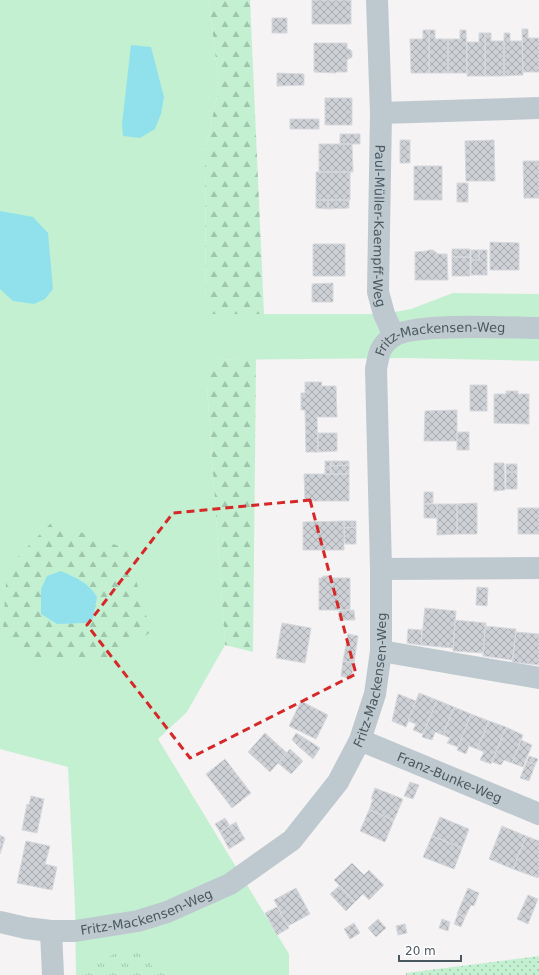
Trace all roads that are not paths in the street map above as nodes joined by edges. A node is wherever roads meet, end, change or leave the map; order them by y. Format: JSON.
{"nodes":[{"id":1,"x":378,"y":0,"type":"edge"},
{"id":2,"x":539,"y":108,"type":"edge"},
{"id":3,"x":381,"y":113,"type":"junction"},
{"id":4,"x":539,"y":328,"type":"edge"},
{"id":5,"x":394,"y":336,"type":"junction"},
{"id":6,"x":539,"y":568,"type":"edge"},
{"id":7,"x":381,"y":569,"type":"junction"},
{"id":8,"x":381,"y":651,"type":"junction"},
{"id":9,"x":539,"y":678,"type":"edge"},
{"id":10,"x":360,"y":740,"type":"junction"},
{"id":11,"x":539,"y":814,"type":"edge"},
{"id":12,"x":0,"y":922,"type":"edge"},
{"id":13,"x":51,"y":931,"type":"junction"},
{"id":14,"x":53,"y":975,"type":"edge"}],
"edges":[{"from":1,"to":3,"type":"street","name":"Paul-Müller-Kaempff-Weg"},
{"from":2,"to":3,"type":"street"},
{"from":3,"to":5,"type":"street","name":"Paul-Müller-Kaempff-Weg"},
{"from":4,"to":5,"type":"street","name":"Fritz-Mackensen-Weg"},
{"from":5,"to":7,"type":"street","name":"Fritz-Mackensen-Weg"},
{"from":6,"to":7,"type":"street"},
{"from":7,"to":8,"type":"street","name":"Fritz-Mackensen-Weg"},
{"from":8,"to":9,"type":"street"},
{"from":8,"to":10,"type":"street","name":"Fritz-Mackensen-Weg"},
{"from":10,"to":11,"type":"street","name":"Franz-Bunke-Weg"},
{"from":10,"to":13,"type":"street","name":"Fritz-Mackensen-Weg"},
{"from":12,"to":13,"type":"street","name":"Fritz-Mackensen-Weg"},
{"from":13,"to":14,"type":"street"}]}
